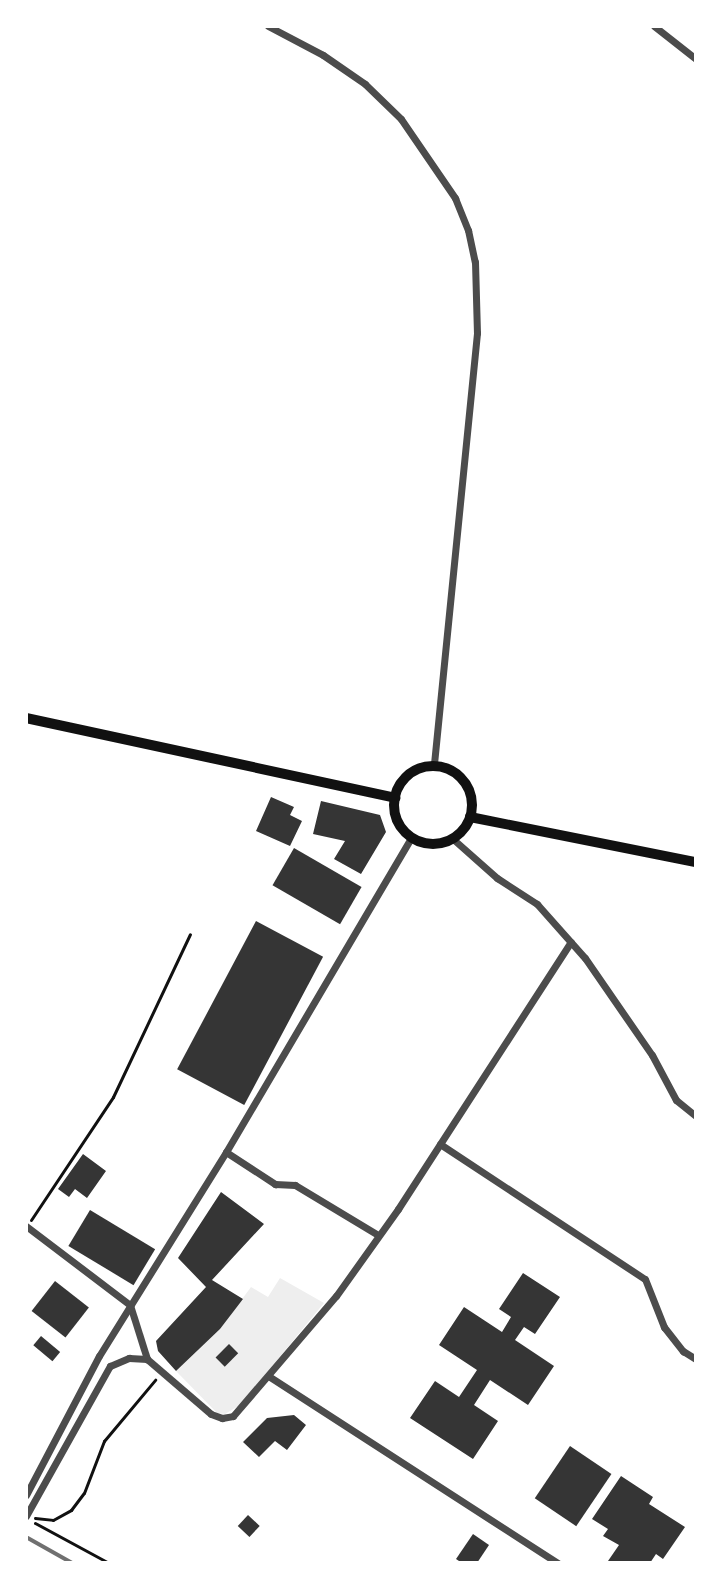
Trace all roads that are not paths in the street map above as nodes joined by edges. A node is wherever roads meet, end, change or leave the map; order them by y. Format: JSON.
{"nodes":[{"id":1,"x":268,"y":26,"type":"edge"},
{"id":2,"x":654,"y":26,"type":"edge"},
{"id":3,"x":696,"y":59,"type":"edge"},
{"id":4,"x":26,"y":718,"type":"edge"},
{"id":5,"x":434,"y":766,"type":"junction"},
{"id":6,"x":395,"y":798,"type":"junction"},
{"id":7,"x":470,"y":817,"type":"junction"},
{"id":8,"x":411,"y":838,"type":"junction"},
{"id":9,"x":453,"y":839,"type":"junction"},
{"id":10,"x":696,"y":862,"type":"edge"},
{"id":11,"x":571,"y":942,"type":"junction"},
{"id":12,"x":696,"y":1116,"type":"edge"},
{"id":13,"x":440,"y":1144,"type":"junction"},
{"id":14,"x":226,"y":1152,"type":"junction"},
{"id":15,"x":26,"y":1226,"type":"edge"},
{"id":16,"x":378,"y":1235,"type":"junction"},
{"id":17,"x":130,"y":1305,"type":"junction"},
{"id":18,"x":147,"y":1359,"type":"junction"},
{"id":19,"x":696,"y":1359,"type":"edge"},
{"id":20,"x":270,"y":1377,"type":"junction"},
{"id":21,"x":26,"y":1495,"type":"edge"},
{"id":22,"x":26,"y":1517,"type":"edge"},
{"id":23,"x":558,"y":1563,"type":"edge"}],
"edges":[{"from":1,"to":5,"type":"street"},
{"from":2,"to":3,"type":"street"},
{"from":4,"to":6,"type":"main road"},
{"from":5,"to":6,"type":"main road"},
{"from":5,"to":7,"type":"main road"},
{"from":6,"to":8,"type":"main road"},
{"from":7,"to":9,"type":"main road"},
{"from":7,"to":10,"type":"main road"},
{"from":8,"to":9,"type":"main road"},
{"from":8,"to":14,"type":"street"},
{"from":9,"to":11,"type":"street"},
{"from":11,"to":12,"type":"street"},
{"from":11,"to":13,"type":"street"},
{"from":13,"to":16,"type":"street"},
{"from":13,"to":19,"type":"street"},
{"from":14,"to":16,"type":"street"},
{"from":14,"to":17,"type":"street"},
{"from":15,"to":17,"type":"street"},
{"from":16,"to":20,"type":"street"},
{"from":17,"to":18,"type":"street"},
{"from":17,"to":21,"type":"street"},
{"from":18,"to":20,"type":"street"},
{"from":18,"to":22,"type":"street"},
{"from":20,"to":23,"type":"street"}]}
